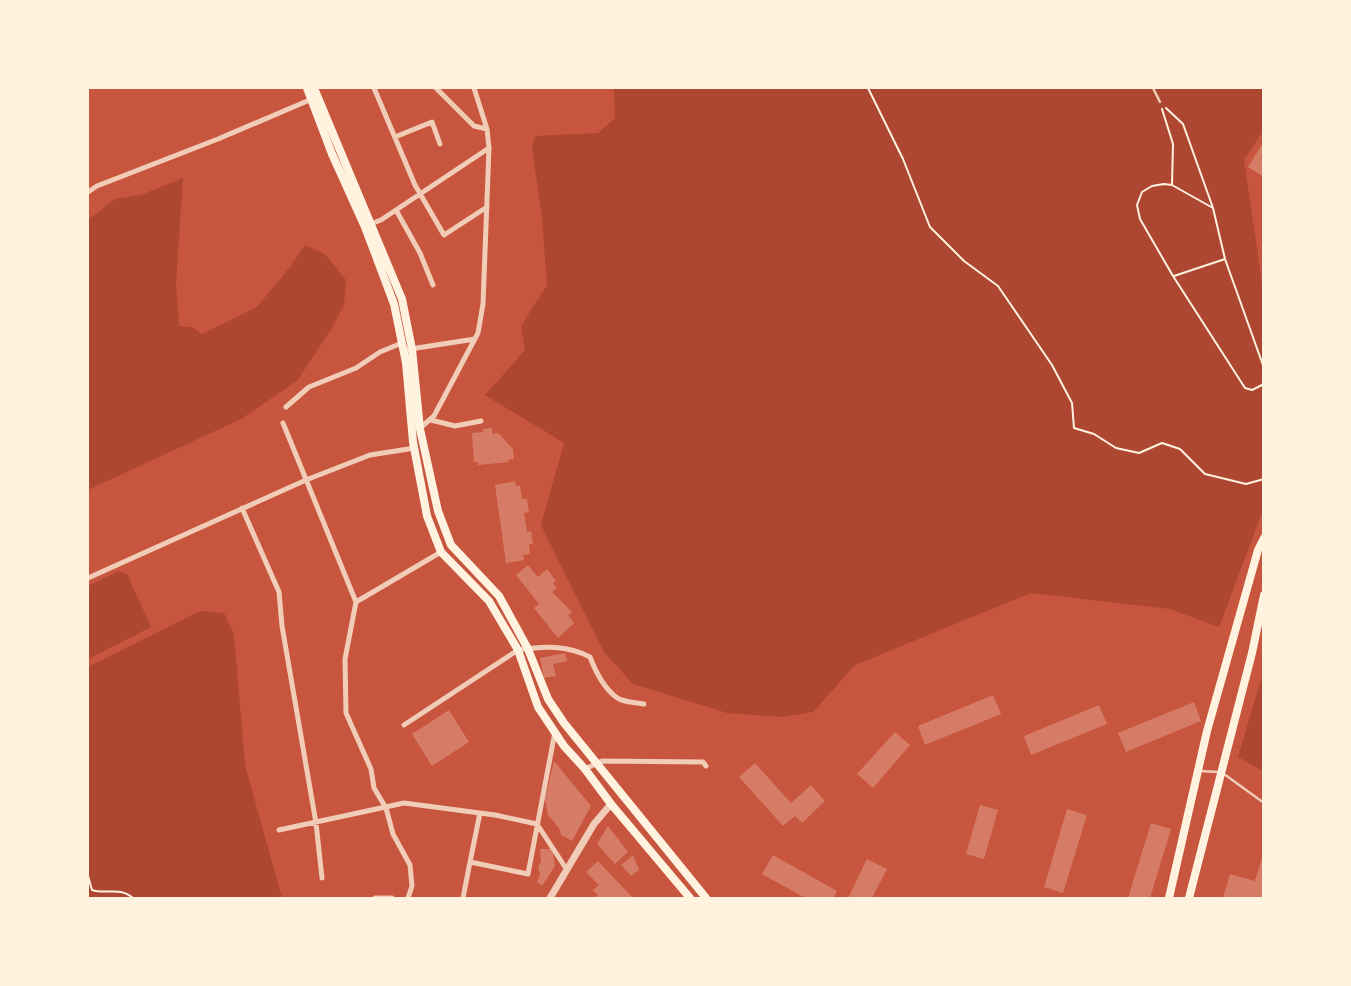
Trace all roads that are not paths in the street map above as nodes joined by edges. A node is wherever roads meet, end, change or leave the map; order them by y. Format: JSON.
{"nodes":[{"id":1,"x":307,"y":88,"type":"edge"},
{"id":2,"x":314,"y":88,"type":"edge"},
{"id":3,"x":374,"y":88,"type":"edge"},
{"id":4,"x":436,"y":88,"type":"edge"},
{"id":5,"x":474,"y":88,"type":"edge"},
{"id":6,"x":1153,"y":88,"type":"edge"},
{"id":7,"x":312,"y":99,"type":"junction"},
{"id":8,"x":1160,"y":102,"type":"road end"},
{"id":9,"x":487,"y":129,"type":"junction"},
{"id":10,"x":395,"y":137,"type":"junction"},
{"id":11,"x":440,"y":144,"type":"dead end"},
{"id":12,"x":489,"y":148,"type":"junction"},
{"id":13,"x":88,"y":191,"type":"edge"},
{"id":14,"x":419,"y":194,"type":"junction"},
{"id":15,"x":487,"y":207,"type":"junction"},
{"id":16,"x":396,"y":210,"type":"junction"},
{"id":17,"x":368,"y":225,"type":"junction"},
{"id":18,"x":433,"y":285,"type":"dead end"},
{"id":19,"x":475,"y":339,"type":"junction"},
{"id":20,"x":406,"y":347,"type":"junction"},
{"id":21,"x":286,"y":407,"type":"dead end"},
{"id":22,"x":430,"y":420,"type":"junction"},
{"id":23,"x":481,"y":421,"type":"dead end"},
{"id":24,"x":283,"y":423,"type":"dead end"},
{"id":25,"x":416,"y":432,"type":"junction"},
{"id":26,"x":415,"y":448,"type":"junction"},
{"id":27,"x":306,"y":480,"type":"junction"},
{"id":28,"x":242,"y":508,"type":"junction"},
{"id":29,"x":1264,"y":538,"type":"edge"},
{"id":30,"x":441,"y":552,"type":"junction"},
{"id":31,"x":88,"y":578,"type":"edge"},
{"id":32,"x":1264,"y":595,"type":"edge"},
{"id":33,"x":356,"y":602,"type":"junction"},
{"id":34,"x":528,"y":649,"type":"junction"},
{"id":35,"x":518,"y":650,"type":"junction"},
{"id":36,"x":644,"y":704,"type":"dead end"},
{"id":37,"x":404,"y":725,"type":"dead end"},
{"id":38,"x":555,"y":732,"type":"junction"},
{"id":39,"x":597,"y":764,"type":"junction"},
{"id":40,"x":706,"y":766,"type":"dead end"},
{"id":41,"x":585,"y":769,"type":"junction"},
{"id":42,"x":1198,"y":771,"type":"junction"},
{"id":43,"x":1220,"y":772,"type":"junction"},
{"id":44,"x":1264,"y":803,"type":"edge"},
{"id":45,"x":611,"y":804,"type":"junction"},
{"id":46,"x":386,"y":808,"type":"junction"},
{"id":47,"x":480,"y":813,"type":"junction"},
{"id":48,"x":316,"y":823,"type":"junction"},
{"id":49,"x":537,"y":824,"type":"junction"},
{"id":50,"x":279,"y":830,"type":"dead end"},
{"id":51,"x":470,"y":862,"type":"junction"},
{"id":52,"x":567,"y":870,"type":"junction"},
{"id":53,"x":322,"y":878,"type":"dead end"},
{"id":54,"x":375,"y":898,"type":"edge"},
{"id":55,"x":392,"y":898,"type":"edge"},
{"id":56,"x":408,"y":898,"type":"edge"},
{"id":57,"x":463,"y":898,"type":"edge"},
{"id":58,"x":550,"y":898,"type":"edge"},
{"id":59,"x":690,"y":898,"type":"edge"},
{"id":60,"x":706,"y":898,"type":"edge"},
{"id":61,"x":1169,"y":898,"type":"edge"},
{"id":62,"x":1189,"y":898,"type":"edge"}],
"edges":[{"from":1,"to":7,"type":"main road"},
{"from":2,"to":17,"type":"main road"},
{"from":3,"to":10,"type":"street"},
{"from":4,"to":9,"type":"street"},
{"from":5,"to":9,"type":"street"},
{"from":6,"to":8,"type":"lane"},
{"from":7,"to":13,"type":"street"},
{"from":7,"to":17,"type":"main road"},
{"from":9,"to":12,"type":"street"},
{"from":10,"to":11,"type":"street"},
{"from":10,"to":14,"type":"street"},
{"from":12,"to":14,"type":"street"},
{"from":12,"to":15,"type":"street"},
{"from":14,"to":15,"type":"street"},
{"from":14,"to":16,"type":"street"},
{"from":15,"to":19,"type":"street"},
{"from":16,"to":17,"type":"street"},
{"from":16,"to":18,"type":"street"},
{"from":17,"to":20,"type":"main road"},
{"from":19,"to":20,"type":"street"},
{"from":19,"to":22,"type":"street"},
{"from":20,"to":21,"type":"street"},
{"from":20,"to":25,"type":"main road"},
{"from":22,"to":23,"type":"street"},
{"from":22,"to":25,"type":"street"},
{"from":24,"to":27,"type":"street"},
{"from":25,"to":26,"type":"main road"},
{"from":25,"to":34,"type":"main road"},
{"from":26,"to":27,"type":"street"},
{"from":26,"to":30,"type":"main road"},
{"from":27,"to":28,"type":"street"},
{"from":27,"to":33,"type":"street"},
{"from":28,"to":31,"type":"street"},
{"from":28,"to":48,"type":"street"},
{"from":29,"to":42,"type":"main road"},
{"from":30,"to":33,"type":"street"},
{"from":30,"to":35,"type":"main road"},
{"from":32,"to":43,"type":"main road"},
{"from":33,"to":46,"type":"street"},
{"from":34,"to":35,"type":"street"},
{"from":34,"to":36,"type":"street"},
{"from":34,"to":39,"type":"main road"},
{"from":35,"to":37,"type":"street"},
{"from":35,"to":38,"type":"main road"},
{"from":38,"to":41,"type":"main road"},
{"from":38,"to":49,"type":"street"},
{"from":39,"to":40,"type":"street"},
{"from":39,"to":41,"type":"street"},
{"from":39,"to":60,"type":"main road"},
{"from":41,"to":45,"type":"main road"},
{"from":42,"to":43,"type":"lane"},
{"from":42,"to":61,"type":"main road"},
{"from":43,"to":44,"type":"lane"},
{"from":43,"to":62,"type":"main road"},
{"from":45,"to":52,"type":"street"},
{"from":45,"to":59,"type":"main road"},
{"from":46,"to":47,"type":"street"},
{"from":46,"to":48,"type":"street"},
{"from":46,"to":56,"type":"street"},
{"from":47,"to":49,"type":"street"},
{"from":47,"to":51,"type":"street"},
{"from":48,"to":50,"type":"street"},
{"from":48,"to":53,"type":"street"},
{"from":49,"to":51,"type":"street"},
{"from":49,"to":52,"type":"street"},
{"from":51,"to":57,"type":"street"},
{"from":52,"to":58,"type":"street"},
{"from":54,"to":55,"type":"street"}]}
